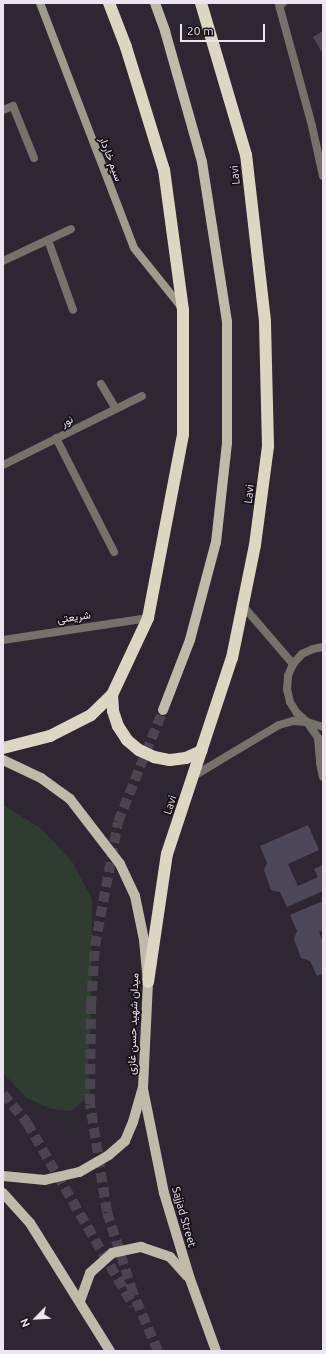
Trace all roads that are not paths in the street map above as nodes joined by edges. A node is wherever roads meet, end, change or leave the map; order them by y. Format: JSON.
{"nodes":[{"id":1,"x":40,"y":3,"type":"edge"},
{"id":2,"x":109,"y":3,"type":"edge"},
{"id":3,"x":155,"y":3,"type":"edge"},
{"id":4,"x":201,"y":3,"type":"edge"},
{"id":5,"x":283,"y":3,"type":"edge"},
{"id":6,"x":3,"y":110,"type":"edge"},
{"id":7,"x":34,"y":158,"type":"dead end"},
{"id":8,"x":323,"y":176,"type":"edge"},
{"id":9,"x":71,"y":229,"type":"dead end"},
{"id":10,"x":48,"y":240,"type":"junction"},
{"id":11,"x":3,"y":261,"type":"edge"},
{"id":12,"x":73,"y":310,"type":"dead end"},
{"id":13,"x":183,"y":310,"type":"junction"},
{"id":14,"x":101,"y":384,"type":"dead end"},
{"id":15,"x":142,"y":396,"type":"dead end"},
{"id":16,"x":116,"y":409,"type":"junction"},
{"id":17,"x":56,"y":438,"type":"junction"},
{"id":18,"x":3,"y":465,"type":"edge"},
{"id":19,"x":114,"y":552,"type":"dead end"},
{"id":20,"x":243,"y":606,"type":"junction"},
{"id":21,"x":148,"y":618,"type":"junction"},
{"id":22,"x":3,"y":640,"type":"edge"},
{"id":23,"x":323,"y":647,"type":"edge"},
{"id":24,"x":293,"y":664,"type":"junction"},
{"id":25,"x":112,"y":695,"type":"junction"},
{"id":26,"x":163,"y":710,"type":"tunnel mouth"},
{"id":27,"x":307,"y":722,"type":"junction"},
{"id":28,"x":323,"y":726,"type":"edge"},
{"id":29,"x":3,"y":748,"type":"edge"},
{"id":30,"x":201,"y":751,"type":"junction"},
{"id":31,"x":3,"y":760,"type":"edge"},
{"id":32,"x":323,"y":777,"type":"edge"},
{"id":33,"x":192,"y":778,"type":"junction"},
{"id":34,"x":148,"y":982,"type":"junction"},
{"id":35,"x":142,"y":1087,"type":"junction"},
{"id":36,"x":3,"y":1176,"type":"edge"},
{"id":37,"x":3,"y":1193,"type":"edge"},
{"id":38,"x":190,"y":1279,"type":"junction"},
{"id":39,"x":80,"y":1301,"type":"junction"},
{"id":40,"x":110,"y":1351,"type":"edge"},
{"id":41,"x":216,"y":1351,"type":"edge"}],
"edges":[{"from":1,"to":13,"type":"street","name":"سیم خاردار"},
{"from":2,"to":13,"type":"highway"},
{"from":3,"to":26,"type":"main road"},
{"from":4,"to":20,"type":"highway","name":"Lavi"},
{"from":5,"to":8,"type":"street"},
{"from":6,"to":7,"type":"street"},
{"from":9,"to":10,"type":"street"},
{"from":10,"to":11,"type":"street"},
{"from":10,"to":12,"type":"street"},
{"from":13,"to":21,"type":"highway"},
{"from":14,"to":16,"type":"street"},
{"from":15,"to":16,"type":"street","name":"نور"},
{"from":16,"to":17,"type":"street","name":"نور"},
{"from":17,"to":18,"type":"street","name":"نور"},
{"from":17,"to":19,"type":"street"},
{"from":20,"to":24,"type":"street"},
{"from":20,"to":30,"type":"highway","name":"Lavi"},
{"from":21,"to":22,"type":"street","name":"شریعتی"},
{"from":21,"to":25,"type":"highway"},
{"from":23,"to":24,"type":"street"},
{"from":24,"to":27,"type":"street"},
{"from":25,"to":29,"type":"highway"},
{"from":25,"to":30,"type":"highway"},
{"from":27,"to":28,"type":"street"},
{"from":27,"to":32,"type":"street"},
{"from":27,"to":33,"type":"street"},
{"from":30,"to":33,"type":"highway","name":"Lavi"},
{"from":31,"to":34,"type":"main road","name":"میدان شهید حسن غازی"},
{"from":33,"to":34,"type":"highway","name":"Lavi"},
{"from":34,"to":35,"type":"main road","name":"میدان شهید حسن غازی"},
{"from":35,"to":36,"type":"main road","name":"میدان شهید حسن غازی"},
{"from":35,"to":38,"type":"main road","name":"Sajjad Street"},
{"from":37,"to":39,"type":"main road"},
{"from":38,"to":39,"type":"main road"},
{"from":38,"to":41,"type":"main road","name":"Sajjad Street"},
{"from":39,"to":40,"type":"main road"}]}
